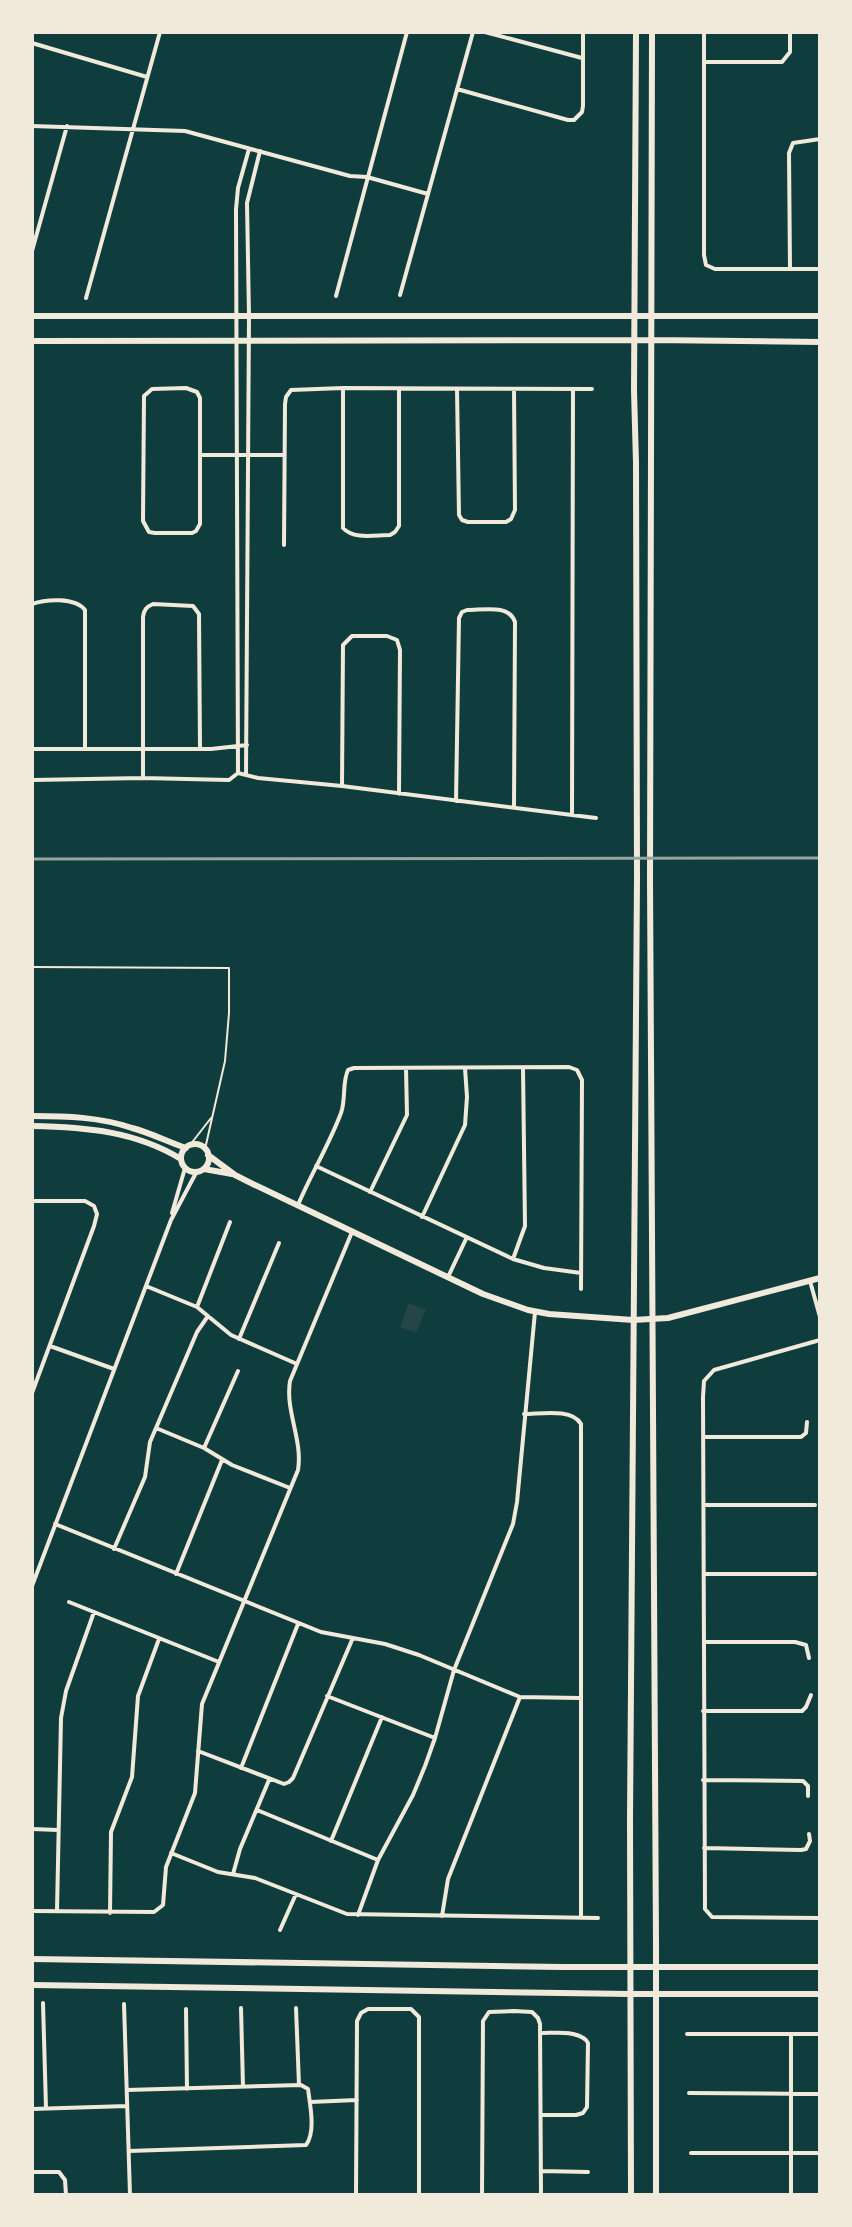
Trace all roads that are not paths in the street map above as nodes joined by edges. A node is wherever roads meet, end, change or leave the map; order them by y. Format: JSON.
{"nodes":[{"id":1,"x":160,"y":32,"type":"edge"},
{"id":2,"x":407,"y":32,"type":"edge"},
{"id":3,"x":473,"y":32,"type":"edge"},
{"id":4,"x":485,"y":32,"type":"edge"},
{"id":5,"x":583,"y":32,"type":"edge"},
{"id":6,"x":636,"y":32,"type":"edge"},
{"id":7,"x":652,"y":32,"type":"edge"},
{"id":8,"x":704,"y":32,"type":"edge"},
{"id":9,"x":790,"y":32,"type":"edge"},
{"id":10,"x":32,"y":43,"type":"edge"},
{"id":11,"x":582,"y":58,"type":"junction"},
{"id":12,"x":704,"y":62,"type":"junction"},
{"id":13,"x":147,"y":77,"type":"junction"},
{"id":14,"x":457,"y":89,"type":"junction"},
{"id":15,"x":32,"y":126,"type":"edge"},
{"id":16,"x":67,"y":126,"type":"junction"},
{"id":17,"x":133,"y":128,"type":"junction"},
{"id":18,"x":820,"y":139,"type":"edge"},
{"id":19,"x":249,"y":149,"type":"junction"},
{"id":20,"x":260,"y":151,"type":"junction"},
{"id":21,"x":367,"y":177,"type":"junction"},
{"id":22,"x":428,"y":194,"type":"junction"},
{"id":23,"x":32,"y":251,"type":"edge"},
{"id":24,"x":790,"y":269,"type":"junction"},
{"id":25,"x":820,"y":269,"type":"edge"},
{"id":26,"x":400,"y":295,"type":"dead end"},
{"id":27,"x":336,"y":296,"type":"dead end"},
{"id":28,"x":86,"y":298,"type":"dead end"},
{"id":29,"x":634,"y":315,"type":"junction"},
{"id":30,"x":32,"y":316,"type":"edge"},
{"id":31,"x":236,"y":316,"type":"junction"},
{"id":32,"x":249,"y":316,"type":"junction"},
{"id":33,"x":653,"y":316,"type":"junction"},
{"id":34,"x":820,"y":316,"type":"edge"},
{"id":35,"x":249,"y":340,"type":"junction"},
{"id":36,"x":634,"y":340,"type":"junction"},
{"id":37,"x":652,"y":340,"type":"junction"},
{"id":38,"x":32,"y":341,"type":"edge"},
{"id":39,"x":236,"y":341,"type":"junction"},
{"id":40,"x":820,"y":342,"type":"edge"},
{"id":41,"x":343,"y":388,"type":"junction"},
{"id":42,"x":399,"y":389,"type":"junction"},
{"id":43,"x":457,"y":389,"type":"junction"},
{"id":44,"x":592,"y":389,"type":"dead end"},
{"id":45,"x":514,"y":390,"type":"junction"},
{"id":46,"x":573,"y":390,"type":"junction"},
{"id":47,"x":235,"y":454,"type":"junction"},
{"id":48,"x":248,"y":454,"type":"junction"},
{"id":49,"x":200,"y":455,"type":"junction"},
{"id":50,"x":284,"y":455,"type":"junction"},
{"id":51,"x":284,"y":545,"type":"dead end"},
{"id":52,"x":32,"y":604,"type":"edge"},
{"id":53,"x":237,"y":745,"type":"junction"},
{"id":54,"x":247,"y":745,"type":"junction"},
{"id":55,"x":85,"y":748,"type":"junction"},
{"id":56,"x":32,"y":749,"type":"edge"},
{"id":57,"x":144,"y":749,"type":"junction"},
{"id":58,"x":200,"y":749,"type":"junction"},
{"id":59,"x":238,"y":773,"type":"junction"},
{"id":60,"x":246,"y":774,"type":"junction"},
{"id":61,"x":143,"y":778,"type":"junction"},
{"id":62,"x":32,"y":780,"type":"edge"},
{"id":63,"x":342,"y":786,"type":"junction"},
{"id":64,"x":399,"y":794,"type":"junction"},
{"id":65,"x":456,"y":801,"type":"junction"},
{"id":66,"x":514,"y":807,"type":"junction"},
{"id":67,"x":572,"y":815,"type":"junction"},
{"id":68,"x":596,"y":818,"type":"dead end"},
{"id":69,"x":32,"y":967,"type":"edge"},
{"id":70,"x":406,"y":1068,"type":"junction"},
{"id":71,"x":465,"y":1068,"type":"junction"},
{"id":72,"x":523,"y":1068,"type":"junction"},
{"id":73,"x":32,"y":1116,"type":"edge"},
{"id":74,"x":47,"y":1116,"type":"junction"},
{"id":75,"x":212,"y":1116,"type":"junction"},
{"id":76,"x":32,"y":1126,"type":"edge"},
{"id":77,"x":54,"y":1126,"type":"junction"},
{"id":78,"x":188,"y":1146,"type":"junction"},
{"id":79,"x":207,"y":1152,"type":"junction"},
{"id":80,"x":181,"y":1159,"type":"junction"},
{"id":81,"x":316,"y":1166,"type":"junction"},
{"id":82,"x":185,"y":1168,"type":"junction"},
{"id":83,"x":200,"y":1170,"type":"junction"},
{"id":84,"x":235,"y":1175,"type":"junction"},
{"id":85,"x":370,"y":1192,"type":"junction"},
{"id":86,"x":32,"y":1201,"type":"edge"},
{"id":87,"x":298,"y":1205,"type":"junction"},
{"id":88,"x":422,"y":1217,"type":"junction"},
{"id":89,"x":171,"y":1220,"type":"junction"},
{"id":90,"x":230,"y":1222,"type":"dead end"},
{"id":91,"x":352,"y":1231,"type":"junction"},
{"id":92,"x":466,"y":1238,"type":"junction"},
{"id":93,"x":279,"y":1243,"type":"dead end"},
{"id":94,"x":513,"y":1259,"type":"junction"},
{"id":95,"x":581,"y":1273,"type":"junction"},
{"id":96,"x":448,"y":1277,"type":"junction"},
{"id":97,"x":820,"y":1278,"type":"edge"},
{"id":98,"x":810,"y":1281,"type":"junction"},
{"id":99,"x":146,"y":1286,"type":"junction"},
{"id":100,"x":581,"y":1289,"type":"dead end"},
{"id":101,"x":197,"y":1307,"type":"junction"},
{"id":102,"x":535,"y":1312,"type":"junction"},
{"id":103,"x":208,"y":1316,"type":"junction"},
{"id":104,"x":820,"y":1317,"type":"edge"},
{"id":105,"x":633,"y":1320,"type":"junction"},
{"id":106,"x":653,"y":1320,"type":"junction"},
{"id":107,"x":239,"y":1339,"type":"junction"},
{"id":108,"x":820,"y":1340,"type":"edge"},
{"id":109,"x":50,"y":1346,"type":"junction"},
{"id":110,"x":297,"y":1364,"type":"junction"},
{"id":111,"x":114,"y":1369,"type":"junction"},
{"id":112,"x":238,"y":1371,"type":"dead end"},
{"id":113,"x":32,"y":1393,"type":"edge"},
{"id":114,"x":524,"y":1414,"type":"junction"},
{"id":115,"x":807,"y":1422,"type":"dead end"},
{"id":116,"x":156,"y":1428,"type":"junction"},
{"id":117,"x":703,"y":1437,"type":"junction"},
{"id":118,"x":204,"y":1448,"type":"junction"},
{"id":119,"x":222,"y":1460,"type":"junction"},
{"id":120,"x":290,"y":1488,"type":"junction"},
{"id":121,"x":704,"y":1505,"type":"junction"},
{"id":122,"x":815,"y":1505,"type":"dead end"},
{"id":123,"x":55,"y":1524,"type":"junction"},
{"id":124,"x":114,"y":1549,"type":"junction"},
{"id":125,"x":176,"y":1574,"type":"junction"},
{"id":126,"x":704,"y":1574,"type":"junction"},
{"id":127,"x":815,"y":1574,"type":"dead end"},
{"id":128,"x":32,"y":1586,"type":"edge"},
{"id":129,"x":244,"y":1601,"type":"junction"},
{"id":130,"x":69,"y":1602,"type":"dead end"},
{"id":131,"x":94,"y":1612,"type":"junction"},
{"id":132,"x":298,"y":1624,"type":"junction"},
{"id":133,"x":159,"y":1639,"type":"junction"},
{"id":134,"x":352,"y":1639,"type":"junction"},
{"id":135,"x":704,"y":1642,"type":"junction"},
{"id":136,"x":809,"y":1658,"type":"dead end"},
{"id":137,"x":219,"y":1662,"type":"junction"},
{"id":138,"x":454,"y":1670,"type":"junction"},
{"id":139,"x":811,"y":1695,"type":"dead end"},
{"id":140,"x":327,"y":1696,"type":"junction"},
{"id":141,"x":520,"y":1697,"type":"junction"},
{"id":142,"x":580,"y":1698,"type":"junction"},
{"id":143,"x":703,"y":1711,"type":"junction"},
{"id":144,"x":382,"y":1717,"type":"junction"},
{"id":145,"x":435,"y":1738,"type":"junction"},
{"id":146,"x":198,"y":1751,"type":"junction"},
{"id":147,"x":241,"y":1768,"type":"junction"},
{"id":148,"x":269,"y":1780,"type":"junction"},
{"id":149,"x":703,"y":1780,"type":"junction"},
{"id":150,"x":808,"y":1796,"type":"dead end"},
{"id":151,"x":257,"y":1810,"type":"junction"},
{"id":152,"x":32,"y":1829,"type":"edge"},
{"id":153,"x":58,"y":1830,"type":"junction"},
{"id":154,"x":809,"y":1834,"type":"dead end"},
{"id":155,"x":331,"y":1841,"type":"junction"},
{"id":156,"x":704,"y":1848,"type":"junction"},
{"id":157,"x":171,"y":1853,"type":"junction"},
{"id":158,"x":378,"y":1860,"type":"junction"},
{"id":159,"x":233,"y":1874,"type":"junction"},
{"id":160,"x":296,"y":1894,"type":"junction"},
{"id":161,"x":32,"y":1911,"type":"edge"},
{"id":162,"x":57,"y":1911,"type":"junction"},
{"id":163,"x":110,"y":1913,"type":"junction"},
{"id":164,"x":358,"y":1915,"type":"junction"},
{"id":165,"x":442,"y":1916,"type":"junction"},
{"id":166,"x":581,"y":1918,"type":"junction"},
{"id":167,"x":598,"y":1918,"type":"dead end"},
{"id":168,"x":820,"y":1918,"type":"edge"},
{"id":169,"x":280,"y":1930,"type":"dead end"},
{"id":170,"x":32,"y":1959,"type":"edge"},
{"id":171,"x":631,"y":1967,"type":"junction"},
{"id":172,"x":656,"y":1967,"type":"junction"},
{"id":173,"x":820,"y":1967,"type":"edge"},
{"id":174,"x":32,"y":1985,"type":"edge"},
{"id":175,"x":656,"y":1993,"type":"junction"},
{"id":176,"x":630,"y":1994,"type":"junction"},
{"id":177,"x":820,"y":1994,"type":"edge"},
{"id":178,"x":43,"y":2003,"type":"dead end"},
{"id":179,"x":124,"y":2004,"type":"dead end"},
{"id":180,"x":241,"y":2008,"type":"dead end"},
{"id":181,"x":296,"y":2008,"type":"dead end"},
{"id":182,"x":186,"y":2009,"type":"dead end"},
{"id":183,"x":540,"y":2033,"type":"junction"},
{"id":184,"x":687,"y":2034,"type":"dead end"},
{"id":185,"x":791,"y":2034,"type":"junction"},
{"id":186,"x":820,"y":2034,"type":"edge"},
{"id":187,"x":299,"y":2085,"type":"junction"},
{"id":188,"x":243,"y":2087,"type":"junction"},
{"id":189,"x":187,"y":2089,"type":"junction"},
{"id":190,"x":127,"y":2090,"type":"junction"},
{"id":191,"x":689,"y":2093,"type":"dead end"},
{"id":192,"x":791,"y":2094,"type":"junction"},
{"id":193,"x":820,"y":2094,"type":"edge"},
{"id":194,"x":357,"y":2100,"type":"junction"},
{"id":195,"x":310,"y":2102,"type":"junction"},
{"id":196,"x":127,"y":2106,"type":"junction"},
{"id":197,"x":46,"y":2108,"type":"junction"},
{"id":198,"x":32,"y":2109,"type":"edge"},
{"id":199,"x":541,"y":2115,"type":"junction"},
{"id":200,"x":129,"y":2151,"type":"junction"},
{"id":201,"x":691,"y":2153,"type":"dead end"},
{"id":202,"x":791,"y":2153,"type":"junction"},
{"id":203,"x":820,"y":2153,"type":"edge"},
{"id":204,"x":541,"y":2171,"type":"junction"},
{"id":205,"x":32,"y":2172,"type":"edge"},
{"id":206,"x":588,"y":2172,"type":"dead end"},
{"id":207,"x":66,"y":2195,"type":"edge"},
{"id":208,"x":130,"y":2195,"type":"edge"},
{"id":209,"x":356,"y":2195,"type":"edge"},
{"id":210,"x":419,"y":2195,"type":"edge"},
{"id":211,"x":482,"y":2195,"type":"edge"},
{"id":212,"x":541,"y":2195,"type":"edge"},
{"id":213,"x":631,"y":2195,"type":"edge"},
{"id":214,"x":656,"y":2195,"type":"edge"},
{"id":215,"x":791,"y":2195,"type":"edge"}],
"edges":[{"from":1,"to":13,"type":"street"},
{"from":2,"to":21,"type":"street"},
{"from":3,"to":14,"type":"street"},
{"from":4,"to":11,"type":"street"},
{"from":5,"to":11,"type":"street"},
{"from":6,"to":29,"type":"main road"},
{"from":7,"to":33,"type":"main road"},
{"from":8,"to":12,"type":"street"},
{"from":9,"to":12,"type":"street"},
{"from":10,"to":13,"type":"street"},
{"from":11,"to":14,"type":"street"},
{"from":12,"to":24,"type":"street"},
{"from":13,"to":17,"type":"street"},
{"from":14,"to":22,"type":"street"},
{"from":15,"to":16,"type":"street"},
{"from":16,"to":17,"type":"street"},
{"from":16,"to":23,"type":"street"},
{"from":17,"to":19,"type":"street"},
{"from":17,"to":28,"type":"street"},
{"from":18,"to":24,"type":"street"},
{"from":19,"to":20,"type":"street"},
{"from":19,"to":31,"type":"street"},
{"from":20,"to":21,"type":"street"},
{"from":20,"to":32,"type":"street"},
{"from":21,"to":22,"type":"street"},
{"from":21,"to":27,"type":"street"},
{"from":22,"to":26,"type":"street"},
{"from":24,"to":25,"type":"street"},
{"from":29,"to":32,"type":"main road"},
{"from":29,"to":33,"type":"main road"},
{"from":29,"to":36,"type":"main road"},
{"from":30,"to":31,"type":"main road"},
{"from":31,"to":32,"type":"main road"},
{"from":31,"to":39,"type":"street"},
{"from":32,"to":35,"type":"street"},
{"from":33,"to":34,"type":"main road"},
{"from":33,"to":37,"type":"main road"},
{"from":35,"to":36,"type":"main road"},
{"from":35,"to":39,"type":"main road"},
{"from":35,"to":48,"type":"street"},
{"from":36,"to":37,"type":"main road"},
{"from":36,"to":105,"type":"main road"},
{"from":37,"to":40,"type":"main road"},
{"from":37,"to":106,"type":"main road"},
{"from":38,"to":39,"type":"main road"},
{"from":39,"to":47,"type":"street"},
{"from":41,"to":42,"type":"street"},
{"from":41,"to":42,"type":"street"},
{"from":41,"to":50,"type":"street"},
{"from":42,"to":43,"type":"street"},
{"from":43,"to":45,"type":"street"},
{"from":43,"to":45,"type":"street"},
{"from":44,"to":46,"type":"street"},
{"from":45,"to":46,"type":"street"},
{"from":46,"to":67,"type":"street"},
{"from":47,"to":48,"type":"street"},
{"from":47,"to":49,"type":"street"},
{"from":47,"to":53,"type":"street"},
{"from":48,"to":50,"type":"street"},
{"from":48,"to":54,"type":"street"},
{"from":49,"to":49,"type":"street"},
{"from":50,"to":51,"type":"street"},
{"from":52,"to":55,"type":"street"},
{"from":53,"to":54,"type":"street"},
{"from":53,"to":58,"type":"street"},
{"from":53,"to":59,"type":"street"},
{"from":54,"to":60,"type":"street"},
{"from":55,"to":56,"type":"street"},
{"from":55,"to":57,"type":"street"},
{"from":57,"to":58,"type":"street"},
{"from":57,"to":58,"type":"street"},
{"from":57,"to":61,"type":"street"},
{"from":59,"to":60,"type":"street"},
{"from":59,"to":61,"type":"street"},
{"from":60,"to":63,"type":"street"},
{"from":61,"to":62,"type":"street"},
{"from":63,"to":64,"type":"street"},
{"from":63,"to":64,"type":"street"},
{"from":64,"to":65,"type":"street"},
{"from":65,"to":66,"type":"street"},
{"from":65,"to":66,"type":"street"},
{"from":66,"to":67,"type":"street"},
{"from":67,"to":68,"type":"street"},
{"from":69,"to":75,"type":"lane"},
{"from":70,"to":71,"type":"street"},
{"from":70,"to":81,"type":"street"},
{"from":70,"to":85,"type":"street"},
{"from":71,"to":72,"type":"street"},
{"from":71,"to":88,"type":"street"},
{"from":72,"to":94,"type":"street"},
{"from":72,"to":95,"type":"street"},
{"from":73,"to":74,"type":"main road"},
{"from":74,"to":77,"type":"main road"},
{"from":74,"to":78,"type":"main road"},
{"from":75,"to":78,"type":"lane"},
{"from":75,"to":79,"type":"lane"},
{"from":76,"to":77,"type":"main road"},
{"from":77,"to":80,"type":"main road"},
{"from":78,"to":79,"type":"main road"},
{"from":78,"to":80,"type":"main road"},
{"from":79,"to":83,"type":"main road"},
{"from":79,"to":84,"type":"main road"},
{"from":80,"to":82,"type":"main road"},
{"from":81,"to":85,"type":"street"},
{"from":81,"to":87,"type":"street"},
{"from":82,"to":83,"type":"main road"},
{"from":82,"to":89,"type":"street"},
{"from":83,"to":84,"type":"main road"},
{"from":83,"to":89,"type":"street"},
{"from":84,"to":87,"type":"main road"},
{"from":85,"to":88,"type":"street"},
{"from":86,"to":109,"type":"street"},
{"from":87,"to":91,"type":"main road"},
{"from":88,"to":92,"type":"street"},
{"from":89,"to":99,"type":"street"},
{"from":90,"to":101,"type":"street"},
{"from":91,"to":96,"type":"main road"},
{"from":91,"to":110,"type":"street"},
{"from":92,"to":94,"type":"street"},
{"from":92,"to":96,"type":"street"},
{"from":93,"to":107,"type":"street"},
{"from":94,"to":95,"type":"street"},
{"from":95,"to":100,"type":"street"},
{"from":96,"to":102,"type":"main road"},
{"from":97,"to":98,"type":"main road"},
{"from":98,"to":104,"type":"street"},
{"from":98,"to":106,"type":"main road"},
{"from":99,"to":101,"type":"street"},
{"from":99,"to":111,"type":"street"},
{"from":101,"to":103,"type":"street"},
{"from":102,"to":105,"type":"main road"},
{"from":102,"to":114,"type":"street"},
{"from":103,"to":107,"type":"street"},
{"from":103,"to":116,"type":"street"},
{"from":105,"to":106,"type":"main road"},
{"from":105,"to":171,"type":"main road"},
{"from":106,"to":172,"type":"main road"},
{"from":107,"to":110,"type":"street"},
{"from":108,"to":117,"type":"street"},
{"from":109,"to":111,"type":"street"},
{"from":109,"to":113,"type":"street"},
{"from":110,"to":120,"type":"street"},
{"from":111,"to":123,"type":"street"},
{"from":112,"to":118,"type":"street"},
{"from":114,"to":138,"type":"street"},
{"from":114,"to":142,"type":"street"},
{"from":115,"to":117,"type":"street"},
{"from":116,"to":118,"type":"street"},
{"from":116,"to":124,"type":"street"},
{"from":117,"to":121,"type":"street"},
{"from":118,"to":119,"type":"street"},
{"from":119,"to":120,"type":"street"},
{"from":119,"to":125,"type":"street"},
{"from":120,"to":129,"type":"street"},
{"from":121,"to":122,"type":"street"},
{"from":121,"to":126,"type":"street"},
{"from":123,"to":124,"type":"street"},
{"from":123,"to":128,"type":"street"},
{"from":124,"to":125,"type":"street"},
{"from":125,"to":129,"type":"street"},
{"from":126,"to":127,"type":"street"},
{"from":126,"to":135,"type":"street"},
{"from":129,"to":132,"type":"street"},
{"from":129,"to":137,"type":"street"},
{"from":130,"to":131,"type":"street"},
{"from":131,"to":133,"type":"street"},
{"from":131,"to":153,"type":"street"},
{"from":132,"to":134,"type":"street"},
{"from":132,"to":147,"type":"street"},
{"from":133,"to":137,"type":"street"},
{"from":133,"to":163,"type":"street"},
{"from":134,"to":138,"type":"street"},
{"from":134,"to":140,"type":"street"},
{"from":135,"to":136,"type":"street"},
{"from":135,"to":143,"type":"street"},
{"from":137,"to":146,"type":"street"},
{"from":138,"to":141,"type":"street"},
{"from":138,"to":145,"type":"street"},
{"from":139,"to":143,"type":"street"},
{"from":140,"to":144,"type":"street"},
{"from":140,"to":148,"type":"street"},
{"from":141,"to":142,"type":"street"},
{"from":141,"to":165,"type":"street"},
{"from":142,"to":166,"type":"street"},
{"from":143,"to":149,"type":"street"},
{"from":144,"to":145,"type":"street"},
{"from":144,"to":155,"type":"street"},
{"from":145,"to":158,"type":"street"},
{"from":146,"to":147,"type":"street"},
{"from":146,"to":157,"type":"street"},
{"from":147,"to":148,"type":"street"},
{"from":148,"to":151,"type":"street"},
{"from":149,"to":150,"type":"street"},
{"from":149,"to":156,"type":"street"},
{"from":151,"to":155,"type":"street"},
{"from":151,"to":159,"type":"street"},
{"from":152,"to":153,"type":"street"},
{"from":153,"to":162,"type":"street"},
{"from":154,"to":156,"type":"street"},
{"from":155,"to":158,"type":"street"},
{"from":156,"to":168,"type":"street"},
{"from":157,"to":159,"type":"street"},
{"from":157,"to":163,"type":"street"},
{"from":158,"to":164,"type":"street"},
{"from":159,"to":160,"type":"street"},
{"from":160,"to":164,"type":"street"},
{"from":160,"to":169,"type":"street"},
{"from":161,"to":162,"type":"street"},
{"from":162,"to":163,"type":"street"},
{"from":164,"to":165,"type":"street"},
{"from":165,"to":166,"type":"street"},
{"from":166,"to":167,"type":"street"},
{"from":170,"to":171,"type":"main road"},
{"from":171,"to":172,"type":"main road"},
{"from":171,"to":176,"type":"main road"},
{"from":172,"to":173,"type":"main road"},
{"from":172,"to":175,"type":"main road"},
{"from":174,"to":176,"type":"main road"},
{"from":175,"to":176,"type":"main road"},
{"from":175,"to":177,"type":"main road"},
{"from":175,"to":214,"type":"main road"},
{"from":176,"to":213,"type":"main road"},
{"from":178,"to":197,"type":"street"},
{"from":179,"to":190,"type":"street"},
{"from":180,"to":188,"type":"street"},
{"from":181,"to":187,"type":"street"},
{"from":182,"to":189,"type":"street"},
{"from":183,"to":199,"type":"street"},
{"from":183,"to":199,"type":"street"},
{"from":183,"to":211,"type":"street"},
{"from":184,"to":185,"type":"street"},
{"from":185,"to":186,"type":"street"},
{"from":185,"to":192,"type":"street"},
{"from":187,"to":188,"type":"street"},
{"from":187,"to":195,"type":"street"},
{"from":188,"to":189,"type":"street"},
{"from":189,"to":190,"type":"street"},
{"from":190,"to":196,"type":"street"},
{"from":191,"to":192,"type":"street"},
{"from":192,"to":193,"type":"street"},
{"from":192,"to":202,"type":"street"},
{"from":194,"to":195,"type":"street"},
{"from":194,"to":209,"type":"street"},
{"from":194,"to":210,"type":"street"},
{"from":195,"to":200,"type":"street"},
{"from":196,"to":197,"type":"street"},
{"from":196,"to":200,"type":"street"},
{"from":197,"to":198,"type":"street"},
{"from":199,"to":204,"type":"street"},
{"from":200,"to":208,"type":"street"},
{"from":201,"to":202,"type":"street"},
{"from":202,"to":203,"type":"street"},
{"from":202,"to":215,"type":"street"},
{"from":204,"to":206,"type":"street"},
{"from":204,"to":212,"type":"street"},
{"from":205,"to":207,"type":"street"}]}
